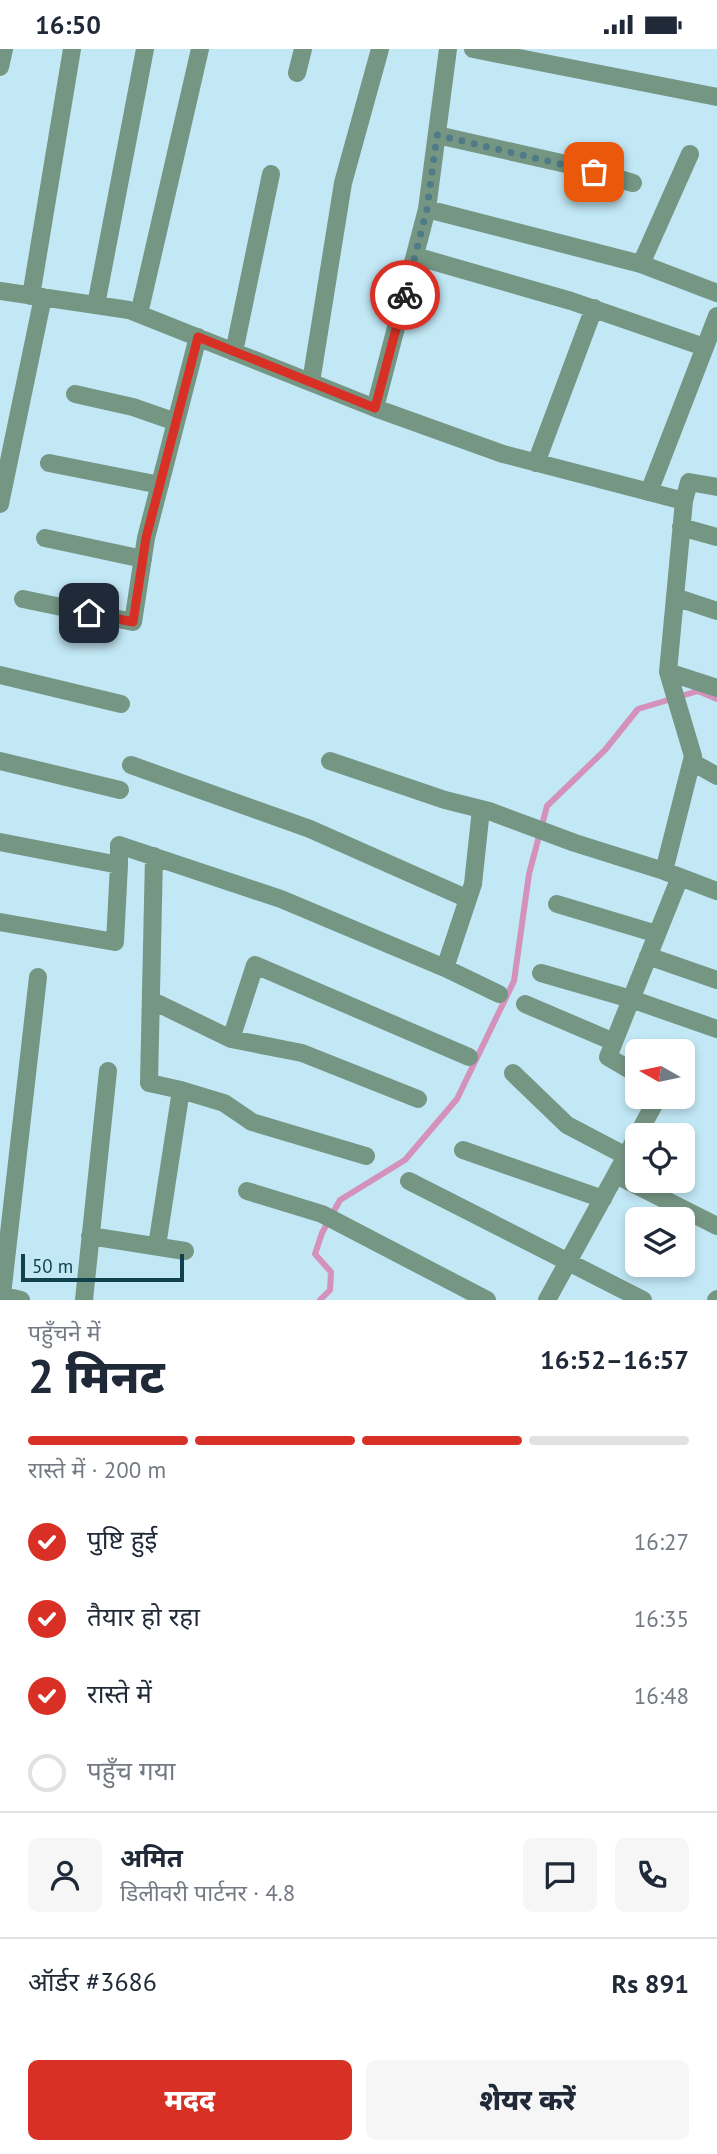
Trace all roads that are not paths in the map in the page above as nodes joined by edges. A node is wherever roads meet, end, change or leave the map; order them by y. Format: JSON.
{"nodes":[{"id":1,"x":4,"y":49,"type":"edge"},
{"id":2,"x":72,"y":49,"type":"edge"},
{"id":3,"x":145,"y":49,"type":"edge"},
{"id":4,"x":200,"y":49,"type":"edge"},
{"id":5,"x":303,"y":49,"type":"edge"},
{"id":6,"x":380,"y":49,"type":"edge"},
{"id":7,"x":448,"y":49,"type":"edge"},
{"id":8,"x":473,"y":49,"type":"edge"},
{"id":9,"x":0,"y":67,"type":"edge"},
{"id":10,"x":297,"y":73,"type":"dead end"},
{"id":11,"x":717,"y":97,"type":"edge"},
{"id":12,"x":437,"y":135,"type":"junction"},
{"id":13,"x":690,"y":154,"type":"dead end"},
{"id":14,"x":271,"y":174,"type":"dead end"},
{"id":15,"x":633,"y":183,"type":"dead end"},
{"id":16,"x":427,"y":209,"type":"junction"},
{"id":17,"x":415,"y":256,"type":"junction"},
{"id":18,"x":641,"y":264,"type":"junction"},
{"id":19,"x":0,"y":291,"type":"edge"},
{"id":20,"x":717,"y":293,"type":"edge"},
{"id":21,"x":37,"y":296,"type":"junction"},
{"id":22,"x":96,"y":305,"type":"junction"},
{"id":23,"x":594,"y":308,"type":"junction"},
{"id":24,"x":139,"y":314,"type":"junction"},
{"id":25,"x":717,"y":316,"type":"edge"},
{"id":26,"x":198,"y":337,"type":"junction"},
{"id":27,"x":704,"y":347,"type":"junction"},
{"id":28,"x":234,"y":352,"type":"junction"},
{"id":29,"x":311,"y":382,"type":"junction"},
{"id":30,"x":75,"y":394,"type":"dead end"},
{"id":31,"x":375,"y":408,"type":"junction"},
{"id":32,"x":176,"y":422,"type":"junction"},
{"id":33,"x":49,"y":463,"type":"dead end"},
{"id":34,"x":536,"y":463,"type":"junction"},
{"id":35,"x":160,"y":485,"type":"junction"},
{"id":36,"x":717,"y":487,"type":"edge"},
{"id":37,"x":649,"y":492,"type":"junction"},
{"id":38,"x":684,"y":501,"type":"junction"},
{"id":39,"x":0,"y":504,"type":"edge"},
{"id":40,"x":681,"y":527,"type":"junction"},
{"id":41,"x":717,"y":537,"type":"edge"},
{"id":42,"x":45,"y":538,"type":"dead end"},
{"id":43,"x":143,"y":559,"type":"junction"},
{"id":44,"x":675,"y":597,"type":"junction"},
{"id":45,"x":23,"y":599,"type":"dead end"},
{"id":46,"x":717,"y":611,"type":"edge"},
{"id":47,"x":0,"y":675,"type":"edge"},
{"id":48,"x":669,"y":678,"type":"junction"},
{"id":49,"x":717,"y":688,"type":"edge"},
{"id":50,"x":121,"y":704,"type":"dead end"},
{"id":51,"x":0,"y":761,"type":"edge"},
{"id":52,"x":330,"y":761,"type":"dead end"},
{"id":53,"x":692,"y":762,"type":"junction"},
{"id":54,"x":131,"y":765,"type":"dead end"},
{"id":55,"x":717,"y":776,"type":"edge"},
{"id":56,"x":120,"y":790,"type":"dead end"},
{"id":57,"x":481,"y":809,"type":"junction"},
{"id":58,"x":0,"y":842,"type":"edge"},
{"id":59,"x":154,"y":856,"type":"junction"},
{"id":60,"x":119,"y":865,"type":"junction"},
{"id":61,"x":672,"y":874,"type":"junction"},
{"id":62,"x":717,"y":891,"type":"edge"},
{"id":63,"x":468,"y":899,"type":"junction"},
{"id":64,"x":557,"y":904,"type":"dead end"},
{"id":65,"x":0,"y":922,"type":"edge"},
{"id":66,"x":657,"y":934,"type":"junction"},
{"id":67,"x":648,"y":956,"type":"junction"},
{"id":68,"x":445,"y":968,"type":"junction"},
{"id":69,"x":541,"y":973,"type":"dead end"},
{"id":70,"x":38,"y":977,"type":"dead end"},
{"id":71,"x":717,"y":980,"type":"edge"},
{"id":72,"x":499,"y":994,"type":"dead end"},
{"id":73,"x":631,"y":999,"type":"junction"},
{"id":74,"x":151,"y":1000,"type":"junction"},
{"id":75,"x":525,"y":1004,"type":"dead end"},
{"id":76,"x":717,"y":1029,"type":"edge"},
{"id":77,"x":231,"y":1039,"type":"junction"},
{"id":78,"x":614,"y":1042,"type":"junction"},
{"id":79,"x":469,"y":1057,"type":"dead end"},
{"id":80,"x":625,"y":1067,"type":"edge"},
{"id":81,"x":108,"y":1071,"type":"dead end"},
{"id":82,"x":513,"y":1073,"type":"dead end"},
{"id":83,"x":181,"y":1090,"type":"junction"},
{"id":84,"x":418,"y":1099,"type":"dead end"},
{"id":85,"x":463,"y":1150,"type":"dead end"},
{"id":86,"x":625,"y":1155,"type":"edge"},
{"id":87,"x":366,"y":1156,"type":"dead end"},
{"id":88,"x":625,"y":1158,"type":"edge"},
{"id":89,"x":615,"y":1175,"type":"junction"},
{"id":90,"x":409,"y":1181,"type":"dead end"},
{"id":91,"x":247,"y":1191,"type":"dead end"},
{"id":92,"x":603,"y":1199,"type":"junction"},
{"id":93,"x":717,"y":1226,"type":"edge"},
{"id":94,"x":90,"y":1235,"type":"junction"},
{"id":95,"x":157,"y":1246,"type":"junction"},
{"id":96,"x":185,"y":1251,"type":"dead end"},
{"id":97,"x":567,"y":1263,"type":"junction"},
{"id":98,"x":1,"y":1295,"type":"edge"},
{"id":99,"x":21,"y":1300,"type":"edge"},
{"id":100,"x":84,"y":1300,"type":"edge"},
{"id":101,"x":487,"y":1300,"type":"edge"},
{"id":102,"x":547,"y":1300,"type":"edge"},
{"id":103,"x":643,"y":1300,"type":"edge"}],
"edges":[{"from":1,"to":9,"type":"street"},
{"from":2,"to":21,"type":"street"},
{"from":3,"to":22,"type":"street"},
{"from":4,"to":24,"type":"street"},
{"from":5,"to":10,"type":"street"},
{"from":6,"to":29,"type":"street"},
{"from":7,"to":12,"type":"street"},
{"from":8,"to":11,"type":"street"},
{"from":12,"to":15,"type":"street"},
{"from":12,"to":16,"type":"street"},
{"from":13,"to":18,"type":"street"},
{"from":14,"to":28,"type":"street"},
{"from":16,"to":17,"type":"street"},
{"from":16,"to":18,"type":"street"},
{"from":17,"to":23,"type":"street"},
{"from":17,"to":31,"type":"street"},
{"from":18,"to":20,"type":"street"},
{"from":19,"to":21,"type":"street"},
{"from":21,"to":22,"type":"street"},
{"from":21,"to":39,"type":"street"},
{"from":22,"to":24,"type":"street"},
{"from":23,"to":27,"type":"street"},
{"from":23,"to":34,"type":"street"},
{"from":24,"to":26,"type":"street"},
{"from":25,"to":27,"type":"street"},
{"from":26,"to":28,"type":"street"},
{"from":26,"to":32,"type":"street"},
{"from":27,"to":37,"type":"street"},
{"from":28,"to":29,"type":"street"},
{"from":29,"to":31,"type":"street"},
{"from":30,"to":32,"type":"street"},
{"from":31,"to":34,"type":"street"},
{"from":32,"to":35,"type":"street"},
{"from":33,"to":35,"type":"street"},
{"from":34,"to":37,"type":"street"},
{"from":35,"to":43,"type":"street"},
{"from":36,"to":38,"type":"street"},
{"from":37,"to":38,"type":"street"},
{"from":38,"to":40,"type":"street"},
{"from":40,"to":41,"type":"street"},
{"from":40,"to":44,"type":"street"},
{"from":42,"to":43,"type":"street"},
{"from":43,"to":45,"type":"street"},
{"from":44,"to":46,"type":"street"},
{"from":44,"to":48,"type":"street"},
{"from":47,"to":50,"type":"street"},
{"from":48,"to":49,"type":"street"},
{"from":48,"to":53,"type":"street"},
{"from":51,"to":56,"type":"street"},
{"from":52,"to":57,"type":"street"},
{"from":53,"to":55,"type":"street"},
{"from":53,"to":61,"type":"street"},
{"from":54,"to":63,"type":"street"},
{"from":57,"to":61,"type":"street"},
{"from":57,"to":63,"type":"street"},
{"from":58,"to":60,"type":"street"},
{"from":59,"to":60,"type":"street"},
{"from":59,"to":68,"type":"street"},
{"from":59,"to":74,"type":"street"},
{"from":60,"to":65,"type":"street"},
{"from":61,"to":62,"type":"street"},
{"from":61,"to":66,"type":"street"},
{"from":63,"to":68,"type":"street"},
{"from":64,"to":66,"type":"street"},
{"from":66,"to":67,"type":"street"},
{"from":67,"to":71,"type":"street"},
{"from":67,"to":73,"type":"street"},
{"from":68,"to":72,"type":"street"},
{"from":69,"to":73,"type":"street"},
{"from":70,"to":98,"type":"street"},
{"from":73,"to":76,"type":"street"},
{"from":73,"to":78,"type":"street"},
{"from":74,"to":77,"type":"street"},
{"from":74,"to":83,"type":"street"},
{"from":75,"to":78,"type":"street"},
{"from":77,"to":79,"type":"street"},
{"from":77,"to":84,"type":"street"},
{"from":78,"to":80,"type":"street"},
{"from":81,"to":94,"type":"street"},
{"from":82,"to":86,"type":"street"},
{"from":83,"to":87,"type":"street"},
{"from":83,"to":95,"type":"street"},
{"from":85,"to":92,"type":"street"},
{"from":88,"to":89,"type":"street"},
{"from":89,"to":92,"type":"street"},
{"from":89,"to":93,"type":"street"},
{"from":90,"to":97,"type":"street"},
{"from":91,"to":101,"type":"street"},
{"from":92,"to":97,"type":"street"},
{"from":94,"to":95,"type":"street"},
{"from":94,"to":100,"type":"street"},
{"from":95,"to":96,"type":"street"},
{"from":97,"to":102,"type":"street"},
{"from":97,"to":103,"type":"street"},
{"from":98,"to":99,"type":"street"}]}
